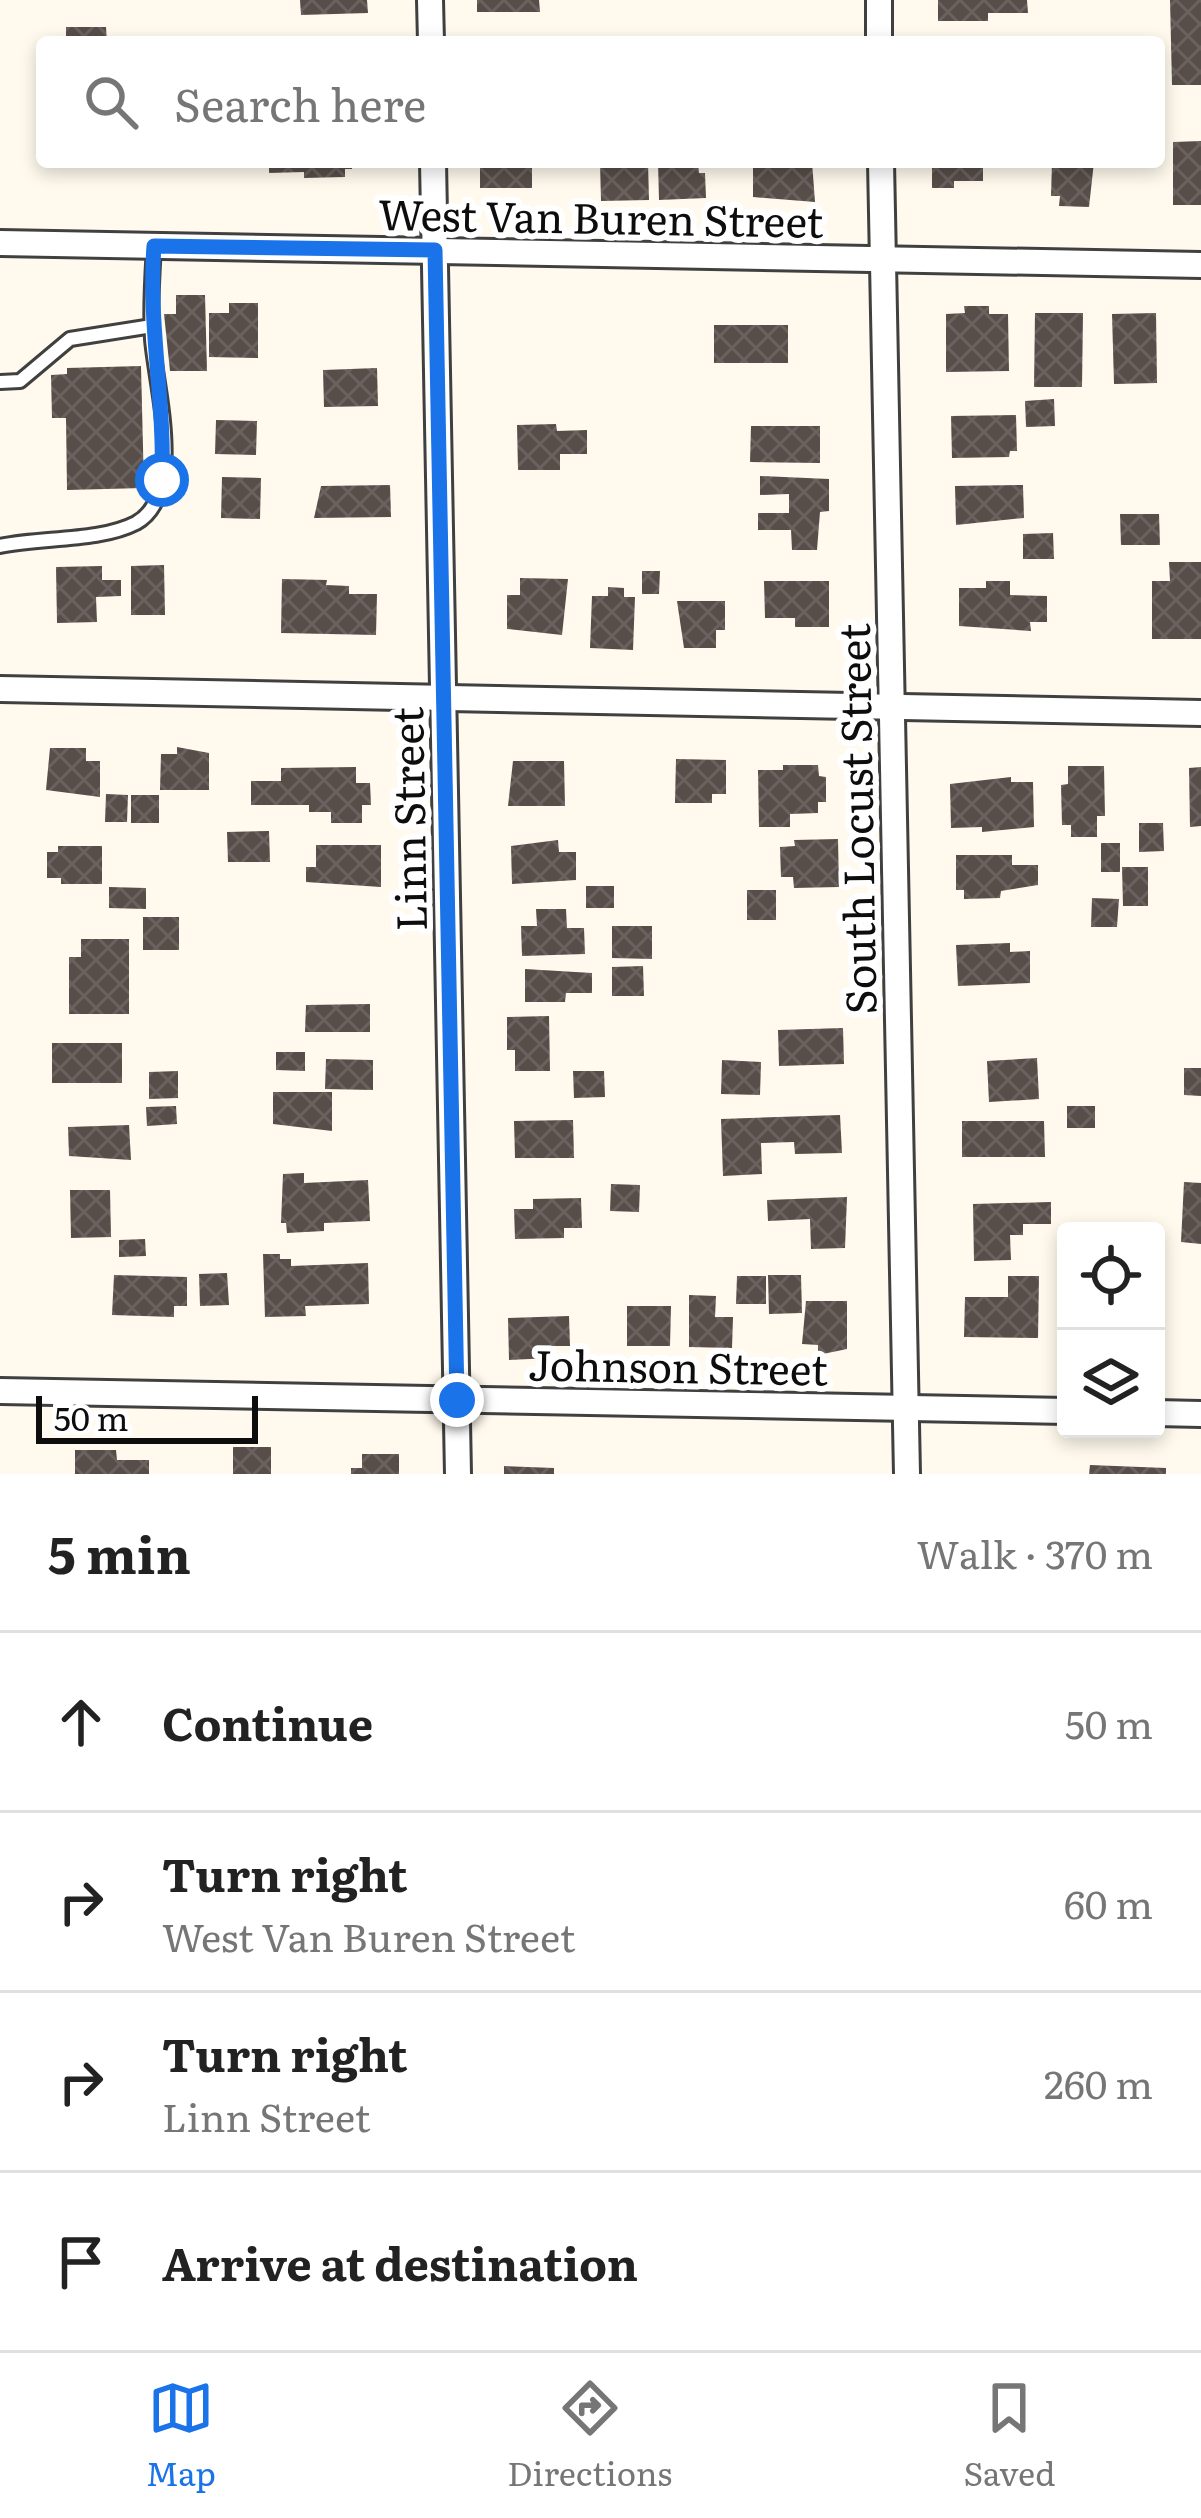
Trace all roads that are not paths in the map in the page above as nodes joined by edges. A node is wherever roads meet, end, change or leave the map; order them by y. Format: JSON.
{"nodes":[{"id":1,"x":430,"y":0,"type":"edge"},
{"id":2,"x":878,"y":0,"type":"edge"},
{"id":3,"x":431,"y":36,"type":"edge"},
{"id":4,"x":879,"y":36,"type":"edge"},
{"id":5,"x":433,"y":168,"type":"edge"},
{"id":6,"x":881,"y":168,"type":"edge"},
{"id":7,"x":0,"y":243,"type":"edge"},
{"id":8,"x":154,"y":246,"type":"junction"},
{"id":9,"x":435,"y":250,"type":"junction"},
{"id":10,"x":883,"y":262,"type":"junction"},
{"id":11,"x":1201,"y":266,"type":"edge"},
{"id":12,"x":152,"y":326,"type":"junction"},
{"id":13,"x":0,"y":382,"type":"edge"},
{"id":14,"x":0,"y":546,"type":"edge"},
{"id":15,"x":0,"y":689,"type":"edge"},
{"id":16,"x":444,"y":698,"type":"junction"},
{"id":17,"x":892,"y":708,"type":"junction"},
{"id":18,"x":1201,"y":712,"type":"edge"},
{"id":19,"x":0,"y":1391,"type":"edge"},
{"id":20,"x":457,"y":1400,"type":"junction"},
{"id":21,"x":905,"y":1408,"type":"junction"},
{"id":22,"x":1057,"y":1411,"type":"edge"},
{"id":23,"x":1165,"y":1413,"type":"edge"},
{"id":24,"x":1201,"y":1414,"type":"edge"},
{"id":25,"x":458,"y":1474,"type":"edge"},
{"id":26,"x":907,"y":1474,"type":"edge"}],
"edges":[{"from":1,"to":3,"type":"street"},
{"from":2,"to":4,"type":"street"},
{"from":5,"to":9,"type":"street","name":"Linn Street"},
{"from":6,"to":10,"type":"street","name":"South Locust Street"},
{"from":7,"to":8,"type":"street","name":"West Van Buren Street"},
{"from":8,"to":9,"type":"street","name":"West Van Buren Street"},
{"from":8,"to":12,"type":"lane"},
{"from":9,"to":10,"type":"street","name":"West Van Buren Street"},
{"from":9,"to":16,"type":"street","name":"Linn Street"},
{"from":10,"to":11,"type":"street","name":"West Van Buren Street"},
{"from":10,"to":17,"type":"street","name":"South Locust Street"},
{"from":12,"to":13,"type":"lane"},
{"from":12,"to":14,"type":"lane"},
{"from":15,"to":16,"type":"street"},
{"from":16,"to":17,"type":"street"},
{"from":16,"to":20,"type":"street","name":"Linn Street"},
{"from":17,"to":18,"type":"street"},
{"from":17,"to":21,"type":"street","name":"South Locust Street"},
{"from":19,"to":20,"type":"street","name":"Johnson Street"},
{"from":20,"to":21,"type":"street","name":"Johnson Street"},
{"from":20,"to":25,"type":"street","name":"Linn Street"},
{"from":21,"to":22,"type":"street","name":"Johnson Street"},
{"from":21,"to":26,"type":"street","name":"South Locust Street"},
{"from":23,"to":24,"type":"street"}]}
